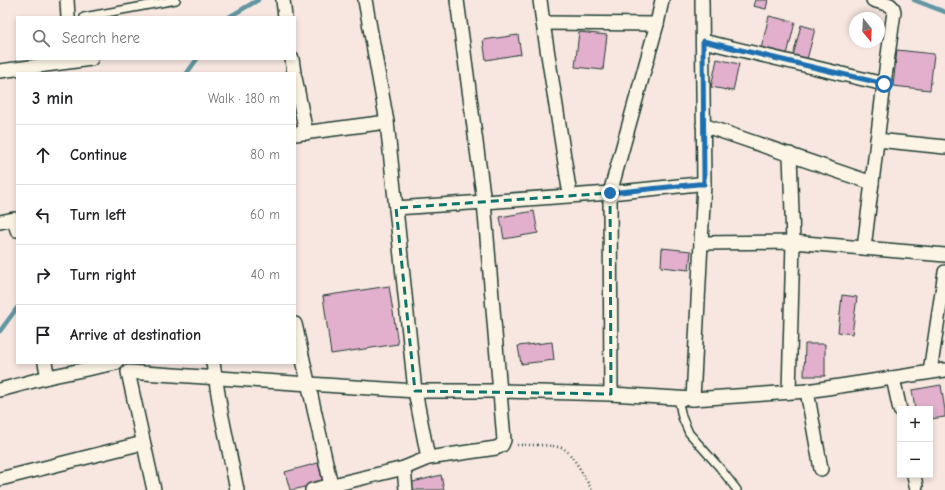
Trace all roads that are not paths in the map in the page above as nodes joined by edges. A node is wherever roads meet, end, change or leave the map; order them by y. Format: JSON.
{"nodes":[{"id":1,"x":67,"y":0,"type":"edge"},
{"id":2,"x":176,"y":0,"type":"edge"},
{"id":3,"x":283,"y":0,"type":"edge"},
{"id":4,"x":366,"y":0,"type":"edge"},
{"id":5,"x":457,"y":0,"type":"edge"},
{"id":6,"x":540,"y":0,"type":"edge"},
{"id":7,"x":662,"y":0,"type":"edge"},
{"id":8,"x":702,"y":0,"type":"edge"},
{"id":9,"x":873,"y":0,"type":"edge"},
{"id":10,"x":68,"y":16,"type":"edge"},
{"id":11,"x":89,"y":16,"type":"edge"},
{"id":12,"x":285,"y":16,"type":"edge"},
{"id":13,"x":543,"y":23,"type":"junction"},
{"id":14,"x":657,"y":24,"type":"junction"},
{"id":15,"x":703,"y":41,"type":"junction"},
{"id":16,"x":88,"y":60,"type":"edge"},
{"id":17,"x":292,"y":60,"type":"edge"},
{"id":18,"x":75,"y":64,"type":"edge"},
{"id":19,"x":0,"y":71,"type":"edge"},
{"id":20,"x":294,"y":72,"type":"edge"},
{"id":21,"x":884,"y":84,"type":"junction"},
{"id":22,"x":296,"y":87,"type":"edge"},
{"id":23,"x":387,"y":122,"type":"junction"},
{"id":24,"x":703,"y":125,"type":"junction"},
{"id":25,"x":300,"y":133,"type":"edge"},
{"id":26,"x":877,"y":140,"type":"junction"},
{"id":27,"x":945,"y":147,"type":"edge"},
{"id":28,"x":790,"y":154,"type":"junction"},
{"id":29,"x":872,"y":183,"type":"junction"},
{"id":30,"x":704,"y":184,"type":"junction"},
{"id":31,"x":610,"y":193,"type":"junction"},
{"id":32,"x":570,"y":195,"type":"junction"},
{"id":33,"x":484,"y":202,"type":"junction"},
{"id":34,"x":396,"y":208,"type":"junction"},
{"id":35,"x":0,"y":222,"type":"edge"},
{"id":36,"x":16,"y":226,"type":"edge"},
{"id":37,"x":793,"y":242,"type":"junction"},
{"id":38,"x":701,"y":244,"type":"junction"},
{"id":39,"x":864,"y":248,"type":"junction"},
{"id":40,"x":945,"y":255,"type":"edge"},
{"id":41,"x":945,"y":272,"type":"edge"},
{"id":42,"x":296,"y":329,"type":"edge"},
{"id":43,"x":45,"y":364,"type":"edge"},
{"id":44,"x":111,"y":364,"type":"edge"},
{"id":45,"x":213,"y":364,"type":"edge"},
{"id":46,"x":128,"y":367,"type":"edge"},
{"id":47,"x":945,"y":370,"type":"edge"},
{"id":48,"x":930,"y":372,"type":"junction"},
{"id":49,"x":48,"y":377,"type":"junction"},
{"id":50,"x":216,"y":377,"type":"junction"},
{"id":51,"x":893,"y":378,"type":"junction"},
{"id":52,"x":308,"y":383,"type":"junction"},
{"id":53,"x":0,"y":390,"type":"edge"},
{"id":54,"x":415,"y":391,"type":"junction"},
{"id":55,"x":499,"y":391,"type":"junction"},
{"id":56,"x":807,"y":391,"type":"junction"},
{"id":57,"x":789,"y":392,"type":"junction"},
{"id":58,"x":611,"y":394,"type":"junction"},
{"id":59,"x":678,"y":398,"type":"junction"},
{"id":60,"x":693,"y":399,"type":"junction"},
{"id":61,"x":899,"y":406,"type":"edge"},
{"id":62,"x":143,"y":443,"type":"junction"},
{"id":63,"x":428,"y":458,"type":"junction"},
{"id":64,"x":404,"y":468,"type":"junction"},
{"id":65,"x":821,"y":469,"type":"dead end"},
{"id":66,"x":0,"y":480,"type":"edge"},
{"id":67,"x":331,"y":485,"type":"junction"},
{"id":68,"x":154,"y":490,"type":"edge"},
{"id":69,"x":237,"y":490,"type":"edge"},
{"id":70,"x":312,"y":490,"type":"edge"},
{"id":71,"x":406,"y":490,"type":"edge"},
{"id":72,"x":737,"y":490,"type":"edge"}],
"edges":[{"from":1,"to":10,"type":"street"},
{"from":2,"to":11,"type":"lane"},
{"from":3,"to":12,"type":"street"},
{"from":4,"to":23,"type":"street"},
{"from":5,"to":33,"type":"street"},
{"from":6,"to":13,"type":"street"},
{"from":7,"to":14,"type":"street"},
{"from":8,"to":15,"type":"street"},
{"from":9,"to":21,"type":"street"},
{"from":13,"to":14,"type":"street"},
{"from":13,"to":32,"type":"street"},
{"from":14,"to":31,"type":"street"},
{"from":15,"to":21,"type":"street"},
{"from":15,"to":24,"type":"street"},
{"from":16,"to":18,"type":"street"},
{"from":17,"to":20,"type":"street"},
{"from":18,"to":19,"type":"street"},
{"from":21,"to":26,"type":"street"},
{"from":22,"to":25,"type":"street"},
{"from":23,"to":25,"type":"street"},
{"from":23,"to":34,"type":"street"},
{"from":24,"to":28,"type":"street"},
{"from":24,"to":30,"type":"street"},
{"from":26,"to":27,"type":"street"},
{"from":26,"to":29,"type":"street"},
{"from":28,"to":29,"type":"street"},
{"from":28,"to":37,"type":"street"},
{"from":29,"to":39,"type":"street"},
{"from":30,"to":31,"type":"street"},
{"from":30,"to":38,"type":"street"},
{"from":31,"to":32,"type":"street"},
{"from":31,"to":58,"type":"street"},
{"from":32,"to":33,"type":"street"},
{"from":33,"to":34,"type":"street"},
{"from":33,"to":55,"type":"street"},
{"from":34,"to":54,"type":"street"},
{"from":35,"to":36,"type":"street"},
{"from":37,"to":38,"type":"street"},
{"from":37,"to":39,"type":"street"},
{"from":37,"to":57,"type":"street"},
{"from":38,"to":60,"type":"street"},
{"from":39,"to":40,"type":"street"},
{"from":41,"to":48,"type":"street"},
{"from":42,"to":52,"type":"street"},
{"from":43,"to":49,"type":"street"},
{"from":44,"to":49,"type":"street"},
{"from":45,"to":50,"type":"street"},
{"from":46,"to":50,"type":"street"},
{"from":46,"to":62,"type":"street"},
{"from":47,"to":48,"type":"street"},
{"from":48,"to":51,"type":"street"},
{"from":49,"to":53,"type":"street"},
{"from":50,"to":52,"type":"street"},
{"from":50,"to":69,"type":"street"},
{"from":51,"to":56,"type":"street"},
{"from":51,"to":61,"type":"street"},
{"from":52,"to":54,"type":"street"},
{"from":52,"to":67,"type":"street"},
{"from":54,"to":55,"type":"street"},
{"from":54,"to":63,"type":"street"},
{"from":55,"to":58,"type":"street"},
{"from":55,"to":63,"type":"street"},
{"from":56,"to":57,"type":"street"},
{"from":56,"to":65,"type":"street"},
{"from":57,"to":60,"type":"street"},
{"from":58,"to":59,"type":"street"},
{"from":59,"to":60,"type":"street"},
{"from":59,"to":72,"type":"lane"},
{"from":62,"to":66,"type":"street"},
{"from":62,"to":68,"type":"street"},
{"from":63,"to":64,"type":"street"},
{"from":64,"to":67,"type":"street"},
{"from":64,"to":71,"type":"street"},
{"from":67,"to":70,"type":"street"}]}
